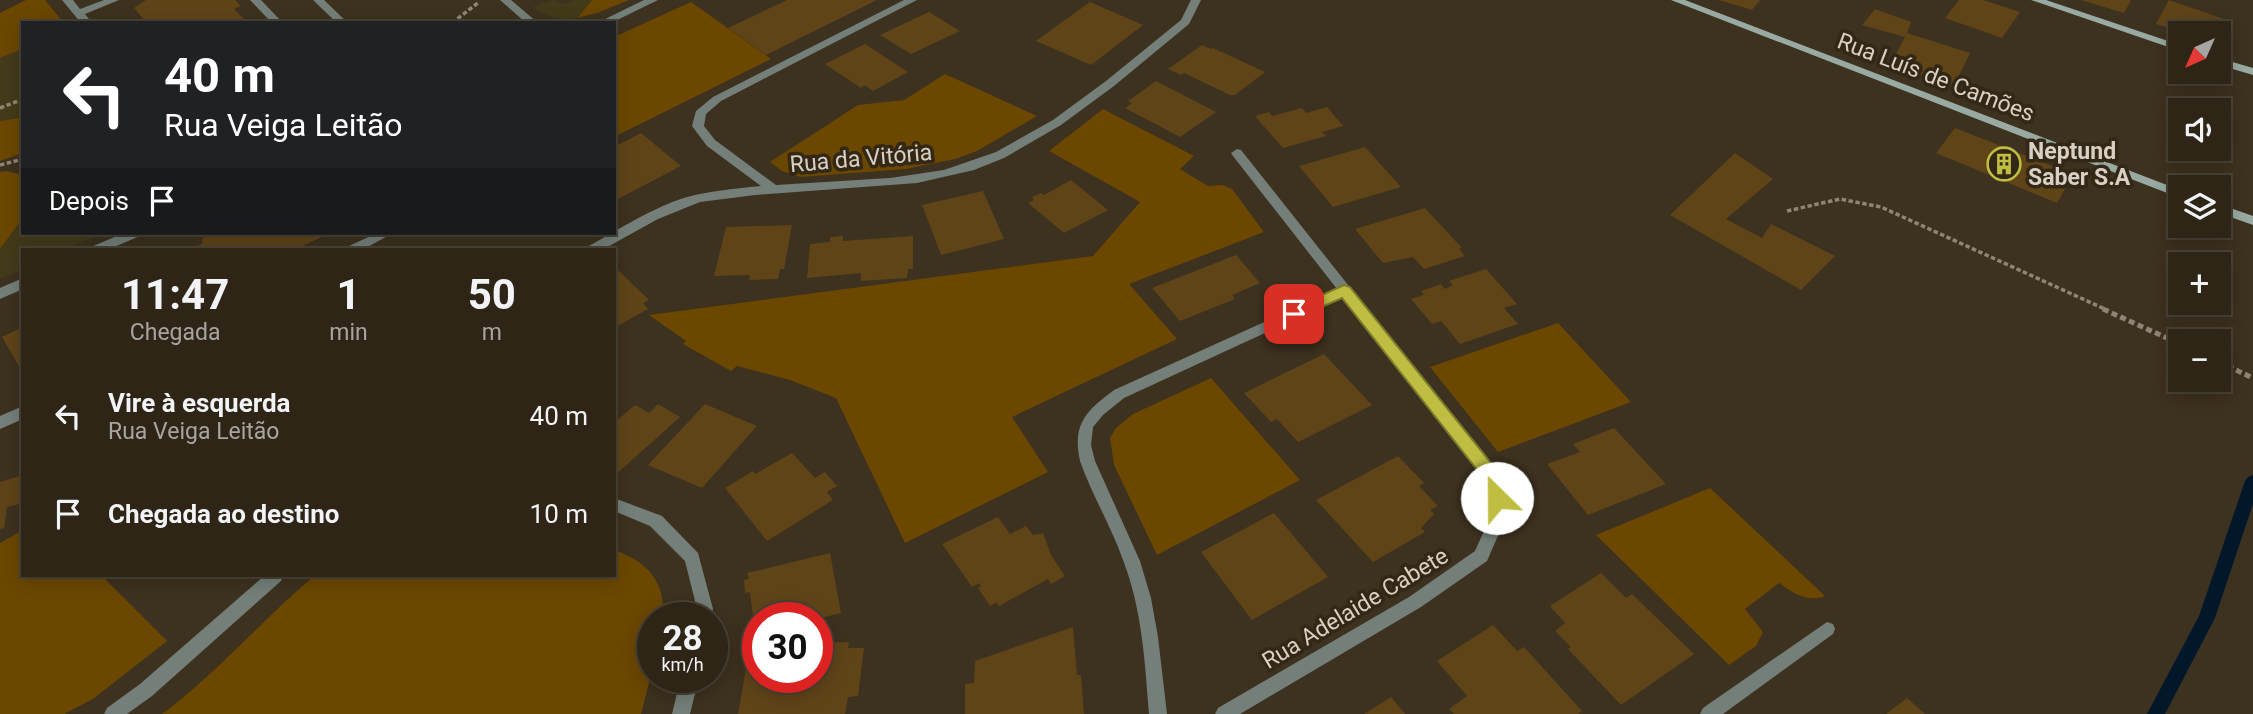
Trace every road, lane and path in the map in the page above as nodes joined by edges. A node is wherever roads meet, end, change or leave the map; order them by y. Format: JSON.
{"nodes":[{"id":1,"x":67,"y":0,"type":"edge"},
{"id":2,"x":114,"y":0,"type":"edge"},
{"id":3,"x":255,"y":0,"type":"edge"},
{"id":4,"x":318,"y":0,"type":"edge"},
{"id":5,"x":482,"y":0,"type":"edge"},
{"id":6,"x":505,"y":0,"type":"edge"},
{"id":7,"x":653,"y":0,"type":"edge"},
{"id":8,"x":912,"y":0,"type":"edge"},
{"id":9,"x":1196,"y":0,"type":"edge"},
{"id":10,"x":1676,"y":0,"type":"edge"},
{"id":11,"x":2036,"y":0,"type":"edge"},
{"id":12,"x":78,"y":13,"type":"junction"},
{"id":13,"x":85,"y":21,"type":"edge"},
{"id":14,"x":276,"y":21,"type":"edge"},
{"id":15,"x":340,"y":21,"type":"edge"},
{"id":16,"x":455,"y":21,"type":"edge"},
{"id":17,"x":531,"y":21,"type":"edge"},
{"id":18,"x":606,"y":21,"type":"edge"},
{"id":19,"x":2168,"y":44,"type":"edge"},
{"id":20,"x":2231,"y":65,"type":"edge"},
{"id":21,"x":2253,"y":72,"type":"edge"},
{"id":22,"x":21,"y":100,"type":"edge"},
{"id":23,"x":0,"y":108,"type":"edge"},
{"id":24,"x":1237,"y":153,"type":"dead end"},
{"id":25,"x":21,"y":160,"type":"edge"},
{"id":26,"x":0,"y":165,"type":"edge"},
{"id":27,"x":773,"y":189,"type":"junction"},
{"id":28,"x":2168,"y":189,"type":"edge"},
{"id":29,"x":1787,"y":211,"type":"dead end"},
{"id":30,"x":2231,"y":213,"type":"edge"},
{"id":31,"x":2253,"y":221,"type":"edge"},
{"id":32,"x":130,"y":235,"type":"edge"},
{"id":33,"x":383,"y":235,"type":"edge"},
{"id":34,"x":101,"y":248,"type":"edge"},
{"id":35,"x":356,"y":248,"type":"edge"},
{"id":36,"x":596,"y":248,"type":"edge"},
{"id":37,"x":21,"y":284,"type":"edge"},
{"id":38,"x":1344,"y":291,"type":"junction"},
{"id":39,"x":0,"y":295,"type":"edge"},
{"id":40,"x":2168,"y":339,"type":"edge"},
{"id":41,"x":2231,"y":368,"type":"edge"},
{"id":42,"x":2253,"y":378,"type":"edge"},
{"id":43,"x":21,"y":413,"type":"edge"},
{"id":44,"x":0,"y":423,"type":"edge"},
{"id":45,"x":616,"y":505,"type":"edge"},
{"id":46,"x":274,"y":577,"type":"edge"},
{"id":47,"x":703,"y":602,"type":"edge"},
{"id":48,"x":1826,"y":629,"type":"dead end"},
{"id":49,"x":686,"y":693,"type":"edge"},
{"id":50,"x":113,"y":714,"type":"edge"},
{"id":51,"x":681,"y":714,"type":"edge"},
{"id":52,"x":1158,"y":714,"type":"edge"},
{"id":53,"x":1224,"y":714,"type":"edge"},
{"id":54,"x":1709,"y":714,"type":"edge"}],
"edges":[{"from":1,"to":12,"type":"street"},
{"from":2,"to":12,"type":"street"},
{"from":3,"to":14,"type":"street"},
{"from":4,"to":15,"type":"street"},
{"from":5,"to":16,"type":"path"},
{"from":6,"to":17,"type":"street"},
{"from":7,"to":18,"type":"street"},
{"from":8,"to":27,"type":"street"},
{"from":9,"to":27,"type":"street","name":"Rua da Vitória"},
{"from":10,"to":28,"type":"street","name":"Rua Luís de Camões"},
{"from":11,"to":19,"type":"street"},
{"from":12,"to":13,"type":"street"},
{"from":20,"to":21,"type":"street"},
{"from":22,"to":23,"type":"path"},
{"from":24,"to":38,"type":"street","name":"Rua Adelaide Cabete"},
{"from":25,"to":26,"type":"path"},
{"from":27,"to":36,"type":"street","name":"Rua da Vitória"},
{"from":29,"to":40,"type":"path"},
{"from":30,"to":31,"type":"street"},
{"from":32,"to":34,"type":"street"},
{"from":33,"to":35,"type":"street"},
{"from":37,"to":39,"type":"street"},
{"from":38,"to":52,"type":"street"},
{"from":38,"to":53,"type":"street","name":"Rua Adelaide Cabete"},
{"from":41,"to":42,"type":"path"},
{"from":43,"to":44,"type":"street"},
{"from":45,"to":47,"type":"street"},
{"from":46,"to":50,"type":"street"},
{"from":48,"to":54,"type":"street"},
{"from":49,"to":51,"type":"street"}]}
